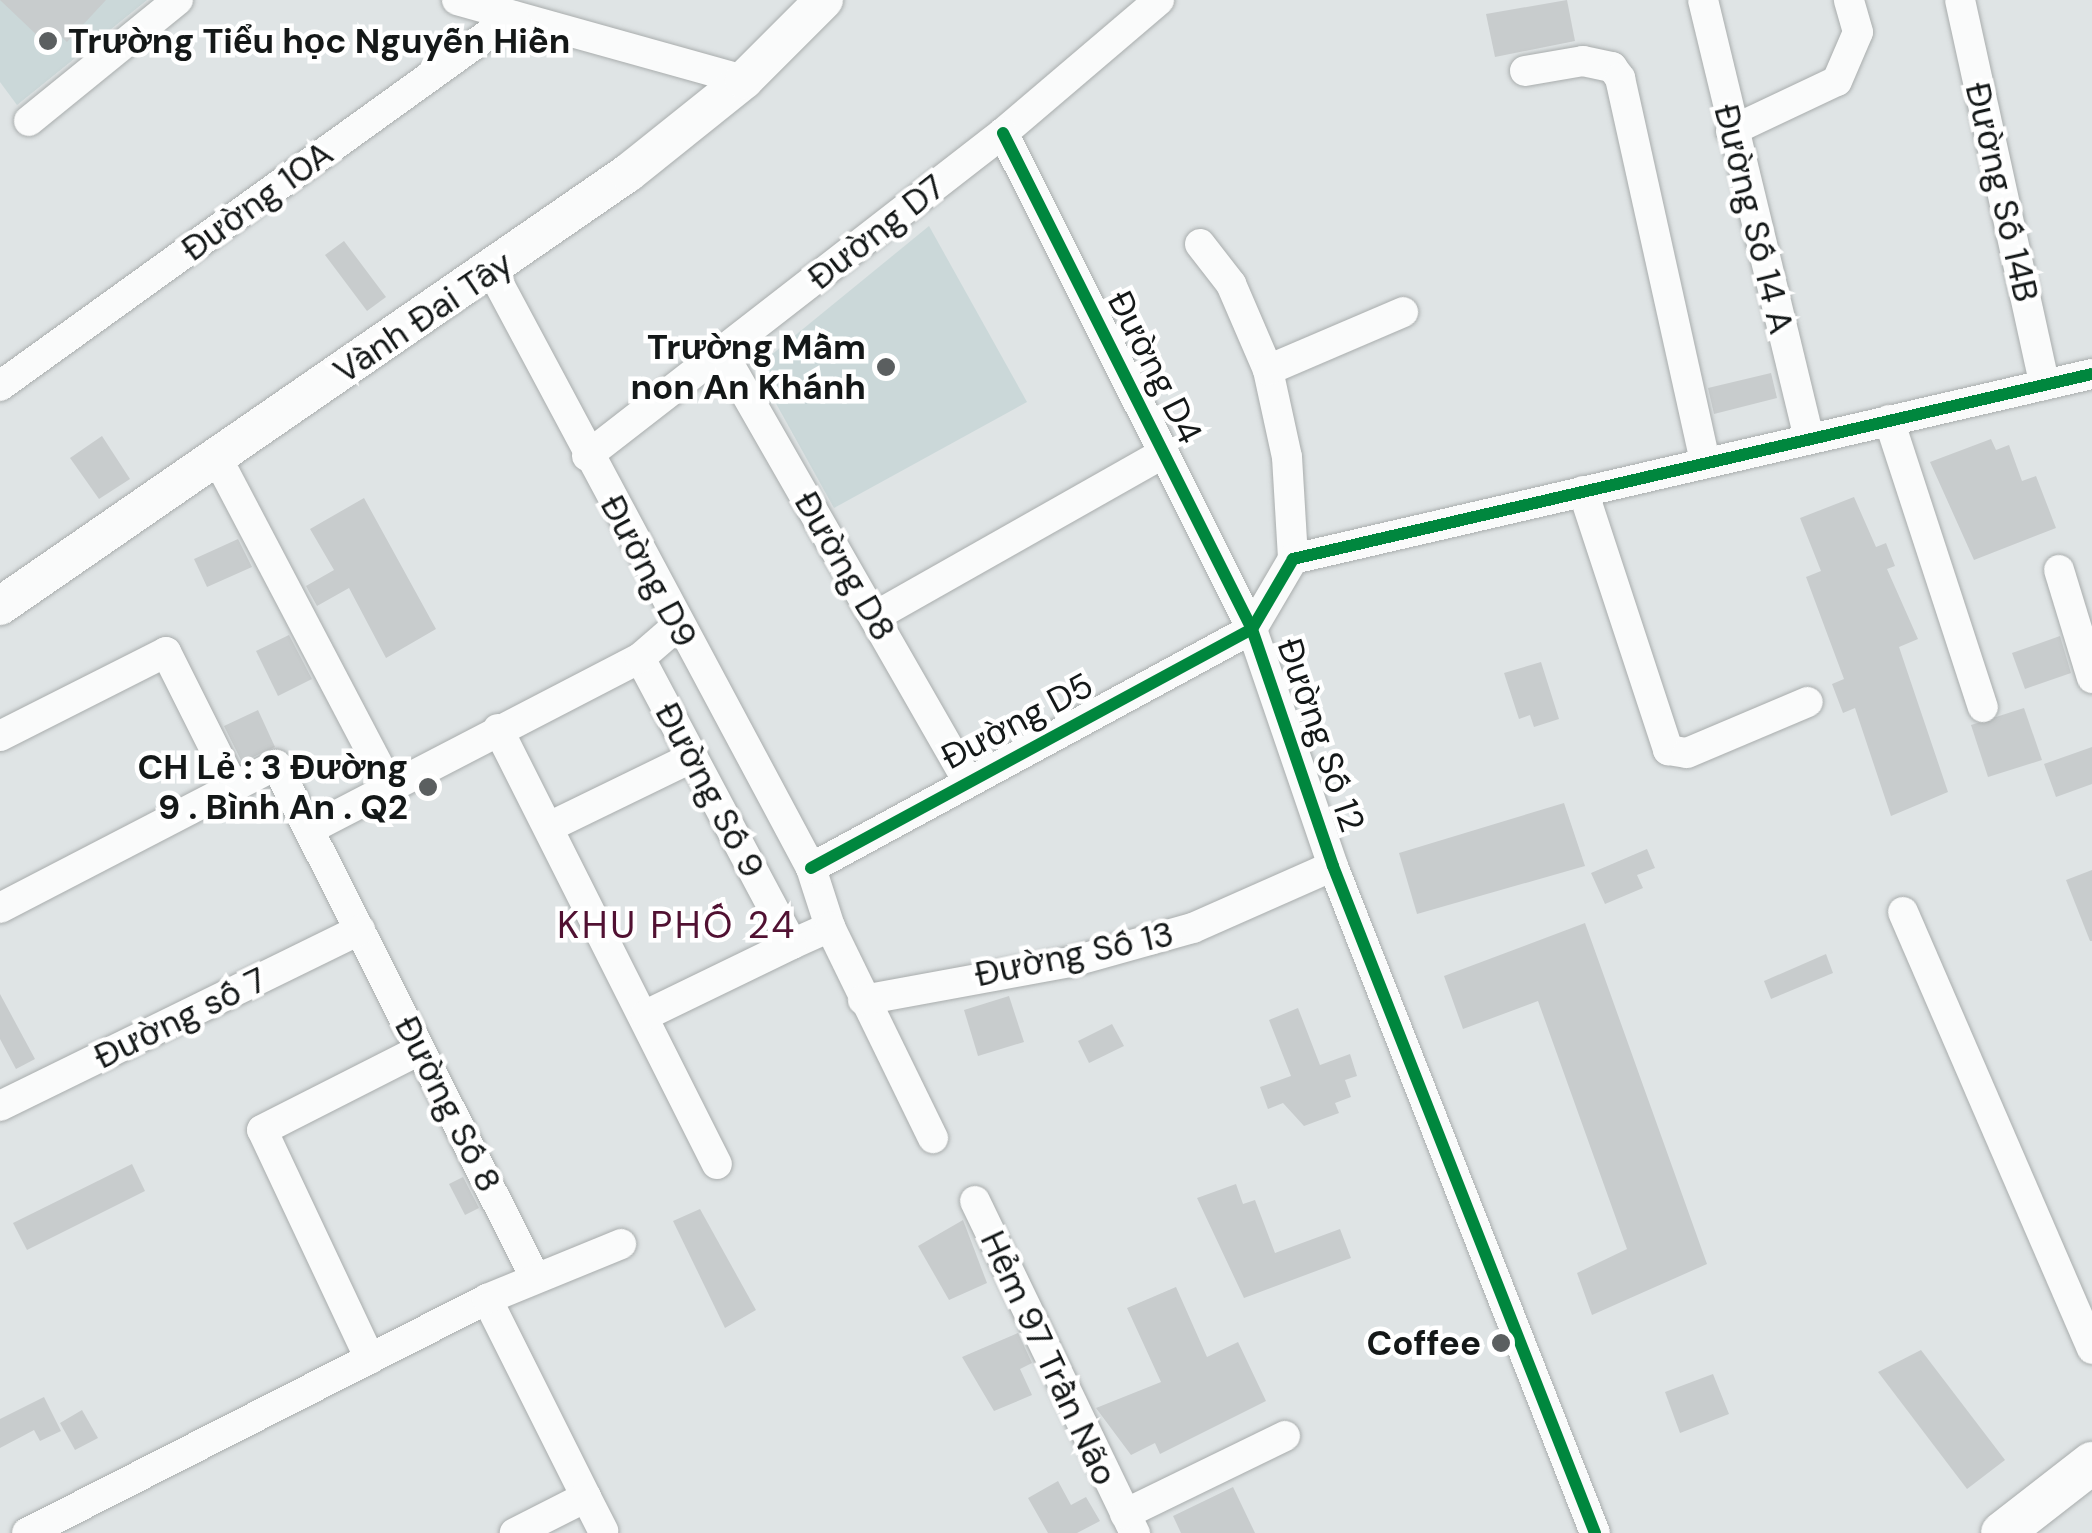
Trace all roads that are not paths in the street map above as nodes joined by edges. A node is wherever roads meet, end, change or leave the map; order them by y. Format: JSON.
{"nodes":[{"id":1,"x":178,"y":0,"type":"edge"},
{"id":2,"x":457,"y":0,"type":"edge"},
{"id":3,"x":824,"y":0,"type":"edge"},
{"id":4,"x":1159,"y":0,"type":"edge"},
{"id":5,"x":1704,"y":0,"type":"edge"},
{"id":6,"x":1849,"y":0,"type":"edge"},
{"id":7,"x":1960,"y":0,"type":"edge"},
{"id":8,"x":514,"y":16,"type":"junction"},
{"id":9,"x":1526,"y":71,"type":"dead end"},
{"id":10,"x":744,"y":80,"type":"junction"},
{"id":11,"x":29,"y":121,"type":"dead end"},
{"id":12,"x":1732,"y":131,"type":"junction"},
{"id":13,"x":1004,"y":133,"type":"junction"},
{"id":14,"x":1200,"y":244,"type":"dead end"},
{"id":15,"x":492,"y":272,"type":"junction"},
{"id":16,"x":1403,"y":312,"type":"dead end"},
{"id":17,"x":722,"y":352,"type":"junction"},
{"id":18,"x":1268,"y":370,"type":"junction"},
{"id":19,"x":2092,"y":374,"type":"edge"},
{"id":20,"x":2045,"y":385,"type":"junction"},
{"id":21,"x":0,"y":386,"type":"edge"},
{"id":22,"x":1888,"y":420,"type":"junction"},
{"id":23,"x":1808,"y":438,"type":"junction"},
{"id":24,"x":1164,"y":453,"type":"junction"},
{"id":25,"x":216,"y":456,"type":"junction"},
{"id":26,"x":587,"y":456,"type":"junction"},
{"id":27,"x":1704,"y":462,"type":"junction"},
{"id":28,"x":1583,"y":491,"type":"junction"},
{"id":29,"x":1293,"y":559,"type":"junction"},
{"id":30,"x":2059,"y":570,"type":"dead end"},
{"id":31,"x":0,"y":606,"type":"edge"},
{"id":32,"x":874,"y":617,"type":"junction"},
{"id":33,"x":677,"y":626,"type":"junction"},
{"id":34,"x":1252,"y":628,"type":"junction"},
{"id":35,"x":2086,"y":639,"type":"edge"},
{"id":36,"x":640,"y":658,"type":"junction"},
{"id":37,"x":2092,"y":678,"type":"edge"},
{"id":38,"x":1808,"y":702,"type":"dead end"},
{"id":39,"x":1982,"y":706,"type":"dead end"},
{"id":40,"x":498,"y":729,"type":"junction"},
{"id":41,"x":0,"y":736,"type":"edge"},
{"id":42,"x":693,"y":757,"type":"junction"},
{"id":43,"x":968,"y":781,"type":"junction"},
{"id":44,"x":387,"y":782,"type":"junction"},
{"id":45,"x":232,"y":786,"type":"junction"},
{"id":46,"x":550,"y":826,"type":"junction"},
{"id":47,"x":314,"y":827,"type":"junction"},
{"id":48,"x":1333,"y":866,"type":"junction"},
{"id":49,"x":811,"y":868,"type":"junction"},
{"id":50,"x":0,"y":908,"type":"edge"},
{"id":51,"x":1902,"y":912,"type":"dead end"},
{"id":52,"x":830,"y":927,"type":"junction"},
{"id":53,"x":360,"y":930,"type":"junction"},
{"id":54,"x":792,"y":944,"type":"junction"},
{"id":55,"x":863,"y":1000,"type":"junction"},
{"id":56,"x":646,"y":1014,"type":"junction"},
{"id":57,"x":420,"y":1050,"type":"junction"},
{"id":58,"x":0,"y":1106,"type":"edge"},
{"id":59,"x":933,"y":1138,"type":"dead end"},
{"id":60,"x":716,"y":1164,"type":"dead end"},
{"id":61,"x":976,"y":1201,"type":"dead end"},
{"id":62,"x":620,"y":1244,"type":"dead end"},
{"id":63,"x":535,"y":1277,"type":"junction"},
{"id":64,"x":487,"y":1299,"type":"junction"},
{"id":65,"x":2092,"y":1349,"type":"edge"},
{"id":66,"x":370,"y":1359,"type":"junction"},
{"id":67,"x":1284,"y":1436,"type":"dead end"},
{"id":68,"x":2092,"y":1463,"type":"edge"},
{"id":69,"x":586,"y":1497,"type":"junction"},
{"id":70,"x":1130,"y":1523,"type":"edge"},
{"id":71,"x":43,"y":1530,"type":"edge"},
{"id":72,"x":604,"y":1531,"type":"edge"},
{"id":73,"x":515,"y":1533,"type":"edge"},
{"id":74,"x":1595,"y":1533,"type":"edge"},
{"id":75,"x":2002,"y":1533,"type":"edge"}],
"edges":[{"from":1,"to":11,"type":"street"},
{"from":2,"to":8,"type":"street"},
{"from":3,"to":10,"type":"street","name":"Vành Đai Tây"},
{"from":4,"to":13,"type":"street","name":"Đường D7"},
{"from":5,"to":12,"type":"street","name":"Đường Số 14 A"},
{"from":6,"to":12,"type":"street"},
{"from":7,"to":20,"type":"street","name":"Đường Số 14B"},
{"from":8,"to":10,"type":"street"},
{"from":8,"to":21,"type":"street","name":"Đường 10A"},
{"from":9,"to":27,"type":"street"},
{"from":10,"to":15,"type":"street","name":"Vành Đai Tây"},
{"from":12,"to":23,"type":"street","name":"Đường Số 14 A"},
{"from":13,"to":17,"type":"street","name":"Đường D7"},
{"from":13,"to":24,"type":"street","name":"Đường D4"},
{"from":14,"to":18,"type":"street"},
{"from":15,"to":25,"type":"street","name":"Vành Đai Tây"},
{"from":15,"to":26,"type":"street","name":"Đường D9"},
{"from":16,"to":18,"type":"street"},
{"from":17,"to":26,"type":"street","name":"Đường D7"},
{"from":17,"to":32,"type":"street","name":"Đường D8"},
{"from":18,"to":29,"type":"street"},
{"from":19,"to":20,"type":"street"},
{"from":20,"to":22,"type":"street"},
{"from":22,"to":23,"type":"street"},
{"from":22,"to":39,"type":"street"},
{"from":23,"to":27,"type":"street"},
{"from":24,"to":32,"type":"street","name":"Đường D4"},
{"from":24,"to":34,"type":"street","name":"Đường D4"},
{"from":25,"to":31,"type":"street","name":"Vành Đai Tây"},
{"from":25,"to":44,"type":"street"},
{"from":26,"to":33,"type":"street","name":"Đường D9"},
{"from":27,"to":28,"type":"street"},
{"from":28,"to":29,"type":"street"},
{"from":28,"to":38,"type":"street"},
{"from":29,"to":34,"type":"street","name":"Đường Số 12"},
{"from":30,"to":35,"type":"street"},
{"from":32,"to":43,"type":"street","name":"Đường D8"},
{"from":33,"to":36,"type":"street"},
{"from":33,"to":49,"type":"street","name":"Đường D9"},
{"from":34,"to":43,"type":"street","name":"Đường D5"},
{"from":34,"to":48,"type":"street","name":"Đường Số 12"},
{"from":35,"to":37,"type":"street"},
{"from":36,"to":40,"type":"street"},
{"from":36,"to":42,"type":"street","name":"Đường Số 9"},
{"from":40,"to":44,"type":"street"},
{"from":40,"to":46,"type":"street"},
{"from":41,"to":45,"type":"street"},
{"from":42,"to":46,"type":"street"},
{"from":42,"to":54,"type":"street","name":"Đường Số 9"},
{"from":43,"to":49,"type":"street","name":"Đường D5"},
{"from":44,"to":47,"type":"street"},
{"from":45,"to":47,"type":"street","name":"Đường Số 8"},
{"from":45,"to":50,"type":"street"},
{"from":46,"to":56,"type":"street"},
{"from":47,"to":53,"type":"street","name":"Đường Số 8"},
{"from":48,"to":55,"type":"street","name":"Đường Số 13"},
{"from":48,"to":74,"type":"street","name":"Đường Số 12"},
{"from":49,"to":52,"type":"street","name":"Đường D9"},
{"from":51,"to":65,"type":"street"},
{"from":52,"to":54,"type":"street"},
{"from":52,"to":55,"type":"street"},
{"from":53,"to":57,"type":"street","name":"Đường Số 8"},
{"from":53,"to":58,"type":"street","name":"Đường số 7"},
{"from":54,"to":56,"type":"street"},
{"from":55,"to":59,"type":"street"},
{"from":56,"to":60,"type":"street"},
{"from":57,"to":63,"type":"street","name":"Đường Số 8"},
{"from":57,"to":66,"type":"street"},
{"from":61,"to":70,"type":"street","name":"Hẻm 97 Trần Não"},
{"from":62,"to":63,"type":"street"},
{"from":63,"to":64,"type":"street"},
{"from":64,"to":66,"type":"street"},
{"from":64,"to":69,"type":"street"},
{"from":66,"to":71,"type":"street"},
{"from":67,"to":70,"type":"street","name":"Hẻm 97 Trần Não"},
{"from":68,"to":75,"type":"main road"},
{"from":69,"to":72,"type":"street"},
{"from":69,"to":73,"type":"street"}]}
